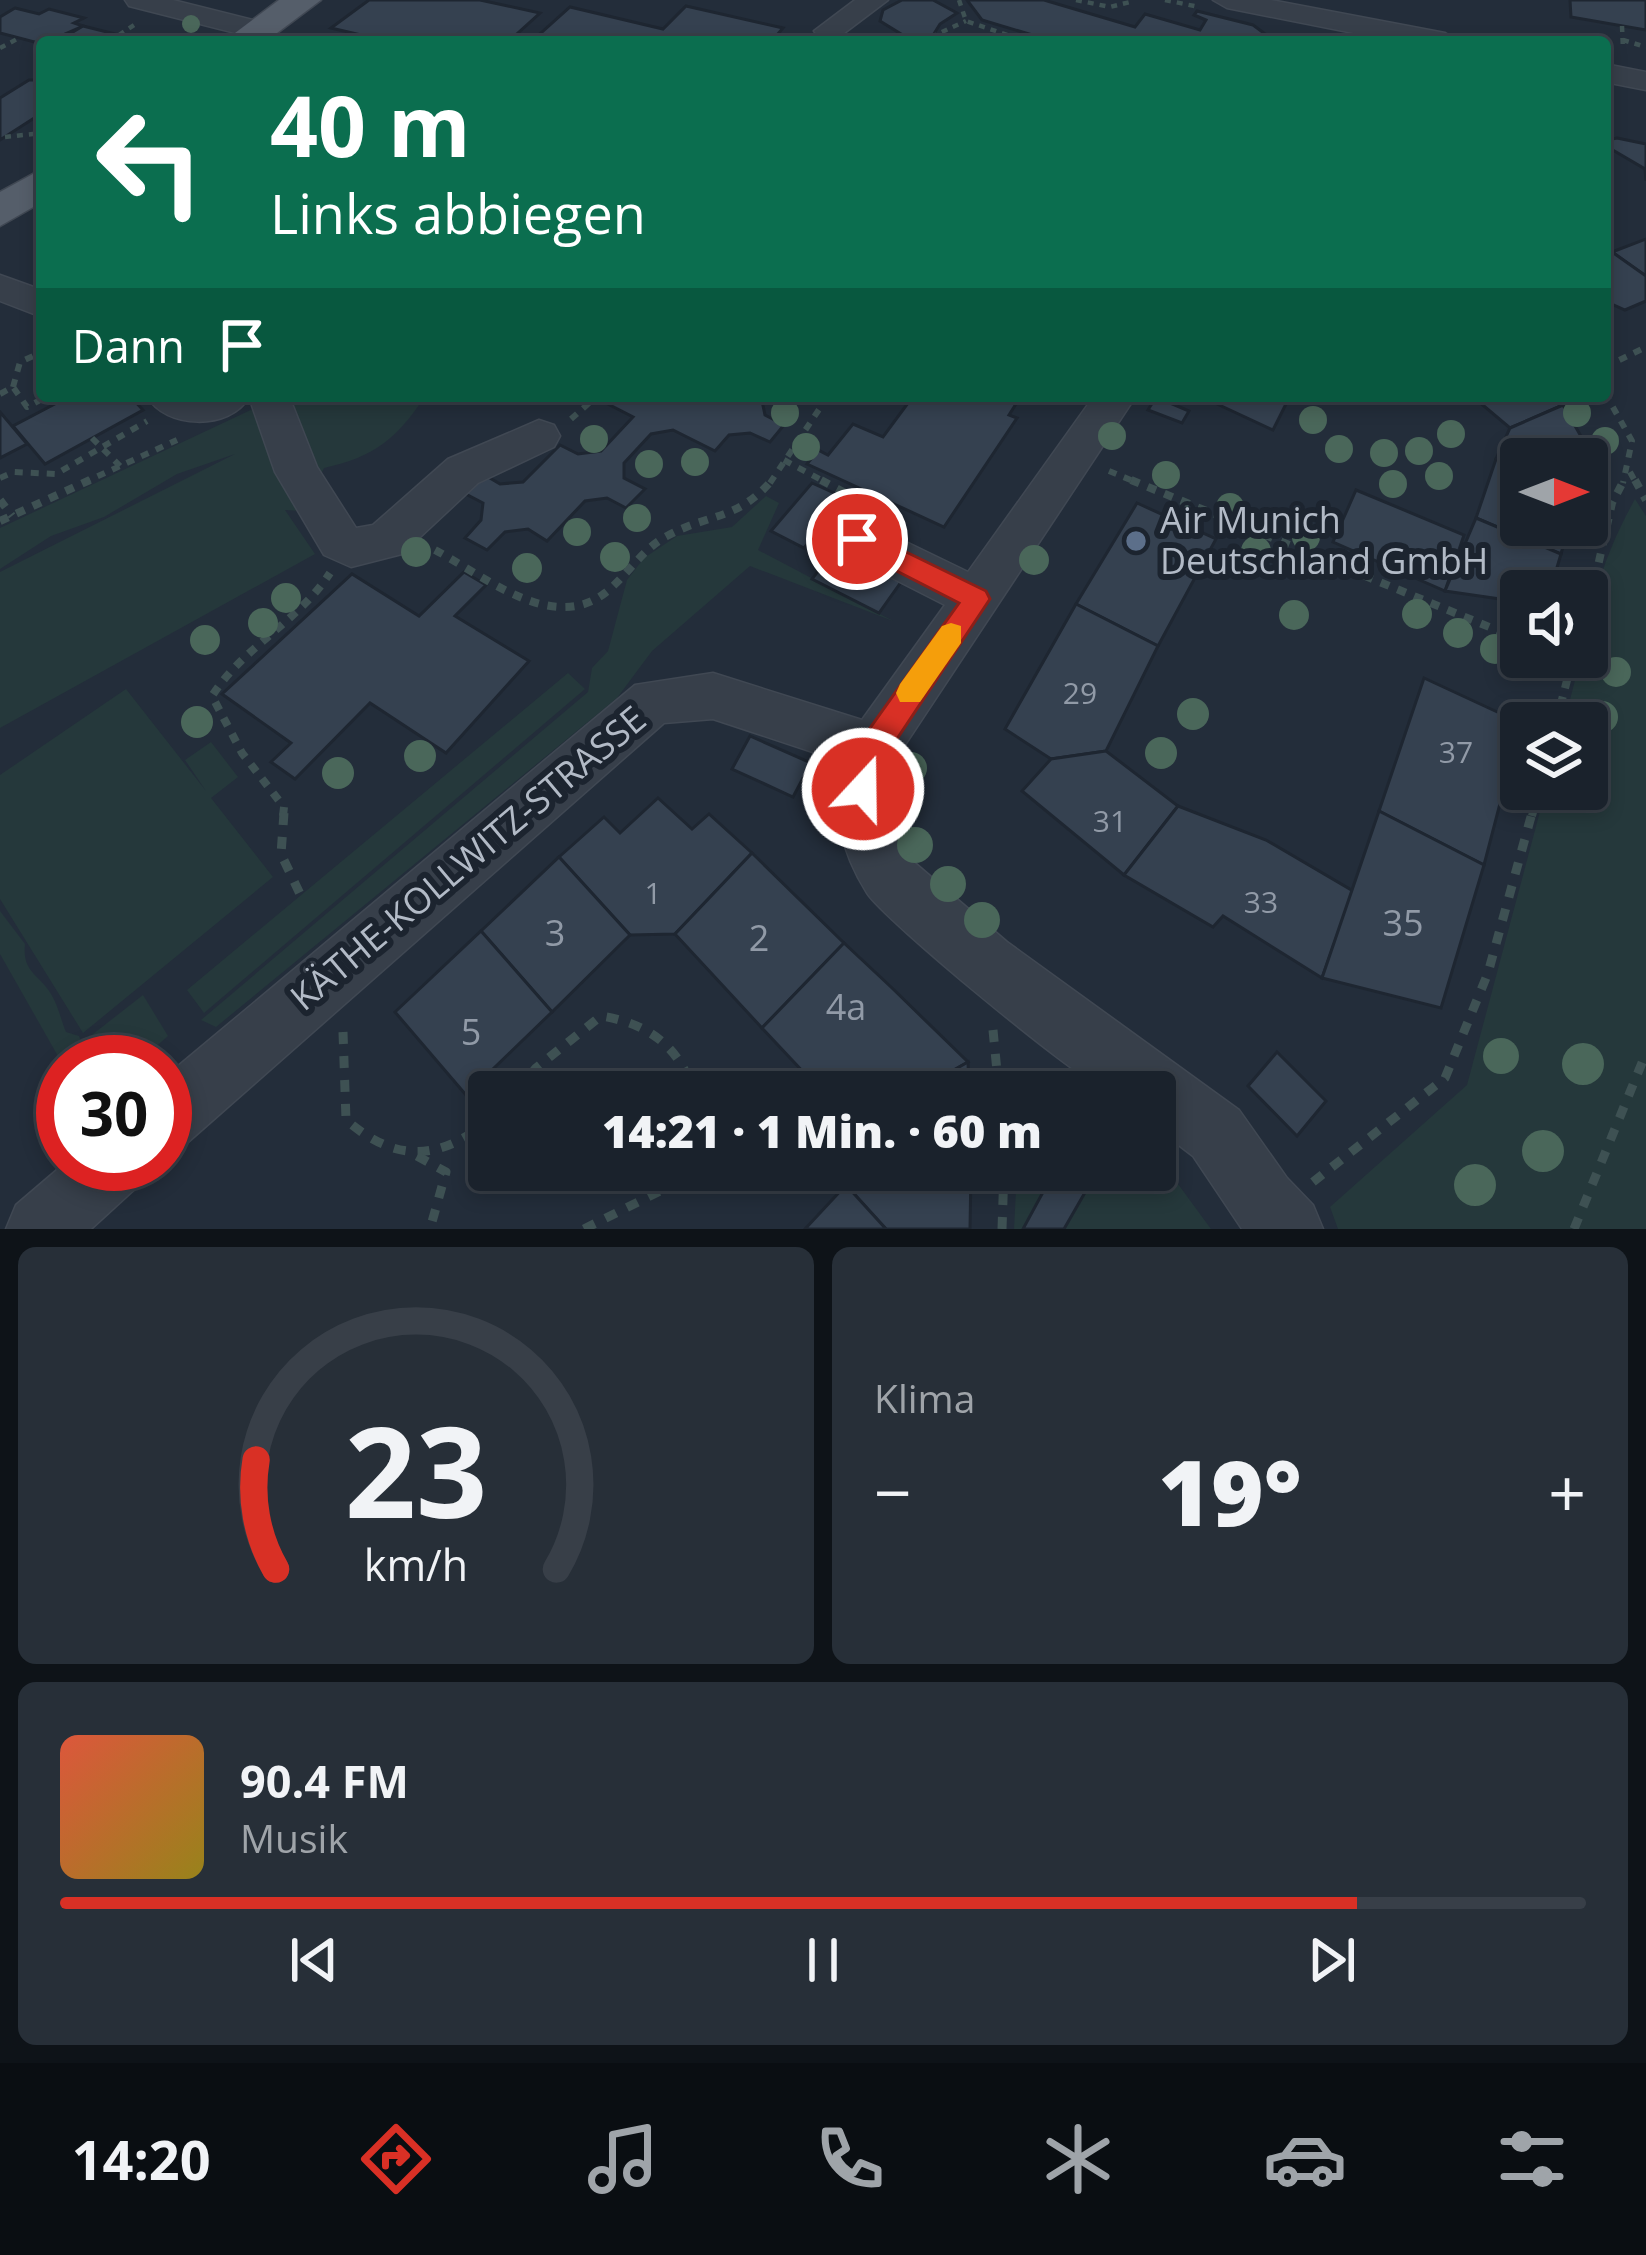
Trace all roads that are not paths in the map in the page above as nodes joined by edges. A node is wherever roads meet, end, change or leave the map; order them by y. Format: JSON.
{"nodes":[{"id":1,"x":139,"y":0,"type":"edge"},
{"id":2,"x":304,"y":0,"type":"edge"},
{"id":3,"x":874,"y":0,"type":"edge"},
{"id":4,"x":1227,"y":0,"type":"edge"},
{"id":5,"x":1321,"y":30,"type":"edge"},
{"id":6,"x":829,"y":32,"type":"dead end"},
{"id":7,"x":250,"y":36,"type":"edge"},
{"id":8,"x":1383,"y":36,"type":"edge"},
{"id":9,"x":1611,"y":74,"type":"edge"},
{"id":10,"x":1646,"y":81,"type":"edge"},
{"id":11,"x":36,"y":186,"type":"edge"},
{"id":12,"x":0,"y":212,"type":"edge"},
{"id":13,"x":0,"y":287,"type":"edge"},
{"id":14,"x":36,"y":302,"type":"edge"},
{"id":15,"x":214,"y":402,"type":"edge"},
{"id":16,"x":247,"y":402,"type":"edge"},
{"id":17,"x":1112,"y":402,"type":"edge"},
{"id":18,"x":160,"y":407,"type":"edge"},
{"id":19,"x":538,"y":436,"type":"dead end"},
{"id":20,"x":857,"y":539,"type":"road end"},
{"id":21,"x":977,"y":599,"type":"junction"},
{"id":22,"x":874,"y":748,"type":"junction"},
{"id":23,"x":192,"y":1095,"type":"edge"},
{"id":24,"x":83,"y":1191,"type":"edge"},
{"id":25,"x":1272,"y":1220,"type":"edge"},
{"id":26,"x":40,"y":1229,"type":"edge"}],
"edges":[{"from":1,"to":7,"type":"street"},
{"from":2,"to":7,"type":"main road"},
{"from":3,"to":6,"type":"street"},
{"from":4,"to":5,"type":"street"},
{"from":5,"to":8,"type":"street"},
{"from":9,"to":10,"type":"street"},
{"from":11,"to":12,"type":"main road"},
{"from":13,"to":14,"type":"street"},
{"from":15,"to":18,"type":"street"},
{"from":16,"to":19,"type":"street"},
{"from":17,"to":21,"type":"street"},
{"from":20,"to":21,"type":"street"},
{"from":21,"to":22,"type":"street"},
{"from":22,"to":23,"type":"street","name":"KÄTHE-KOLLWITZ-STRASSE"},
{"from":22,"to":25,"type":"street"},
{"from":24,"to":26,"type":"street"}]}
